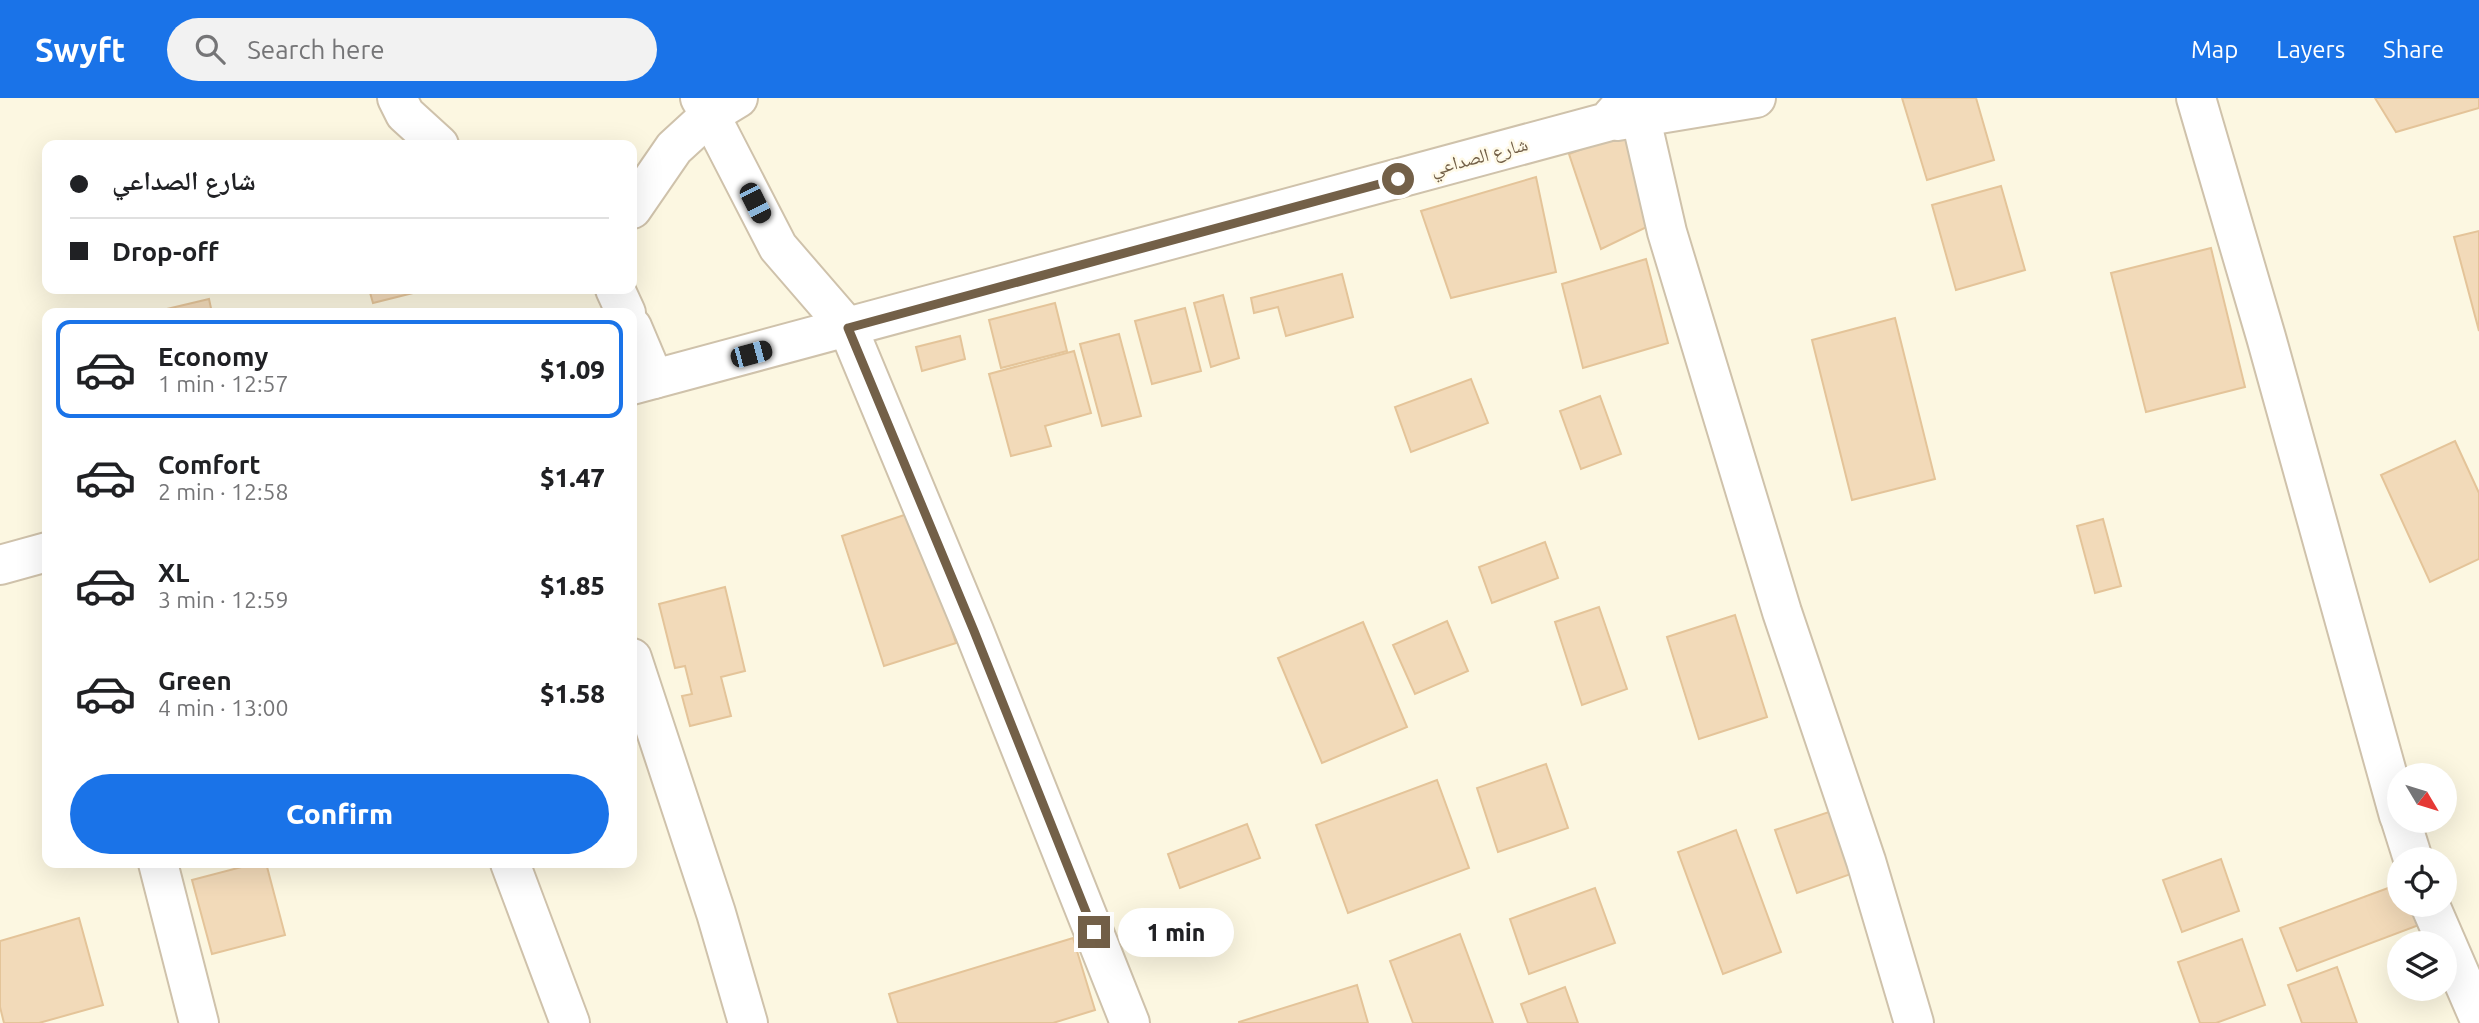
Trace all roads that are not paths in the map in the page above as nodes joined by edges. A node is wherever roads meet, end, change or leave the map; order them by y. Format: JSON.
{"nodes":[{"id":1,"x":397,"y":98,"type":"edge"},
{"id":2,"x":1756,"y":98,"type":"edge"},
{"id":3,"x":2196,"y":98,"type":"edge"},
{"id":4,"x":716,"y":104,"type":"edge"},
{"id":5,"x":1625,"y":113,"type":"edge"},
{"id":6,"x":434,"y":140,"type":"edge"},
{"id":7,"x":637,"y":202,"type":"edge"},
{"id":8,"x":848,"y":328,"type":"junction"},
{"id":9,"x":637,"y":352,"type":"edge"},
{"id":10,"x":643,"y":382,"type":"edge"},
{"id":11,"x":42,"y":553,"type":"edge"},
{"id":12,"x":0,"y":565,"type":"edge"},
{"id":13,"x":637,"y":674,"type":"edge"},
{"id":14,"x":2387,"y":772,"type":"edge"},
{"id":15,"x":159,"y":868,"type":"edge"},
{"id":16,"x":512,"y":868,"type":"edge"},
{"id":17,"x":2435,"y":917,"type":"edge"},
{"id":18,"x":2479,"y":1018,"type":"edge"},
{"id":19,"x":199,"y":1023,"type":"edge"},
{"id":20,"x":570,"y":1023,"type":"edge"},
{"id":21,"x":748,"y":1023,"type":"edge"},
{"id":22,"x":1130,"y":1023,"type":"edge"},
{"id":23,"x":1914,"y":1023,"type":"edge"}],
"edges":[{"from":1,"to":6,"type":"street"},
{"from":2,"to":5,"type":"street","name":"شارع الصداعي"},
{"from":3,"to":14,"type":"street"},
{"from":4,"to":7,"type":"street"},
{"from":4,"to":8,"type":"street"},
{"from":5,"to":8,"type":"street","name":"شارع الصداعي"},
{"from":5,"to":23,"type":"street"},
{"from":8,"to":10,"type":"street","name":"شارع الصداعي"},
{"from":8,"to":22,"type":"street"},
{"from":9,"to":10,"type":"street"},
{"from":11,"to":12,"type":"street"},
{"from":13,"to":21,"type":"street"},
{"from":15,"to":19,"type":"street"},
{"from":16,"to":20,"type":"street"},
{"from":17,"to":18,"type":"street"}]}
